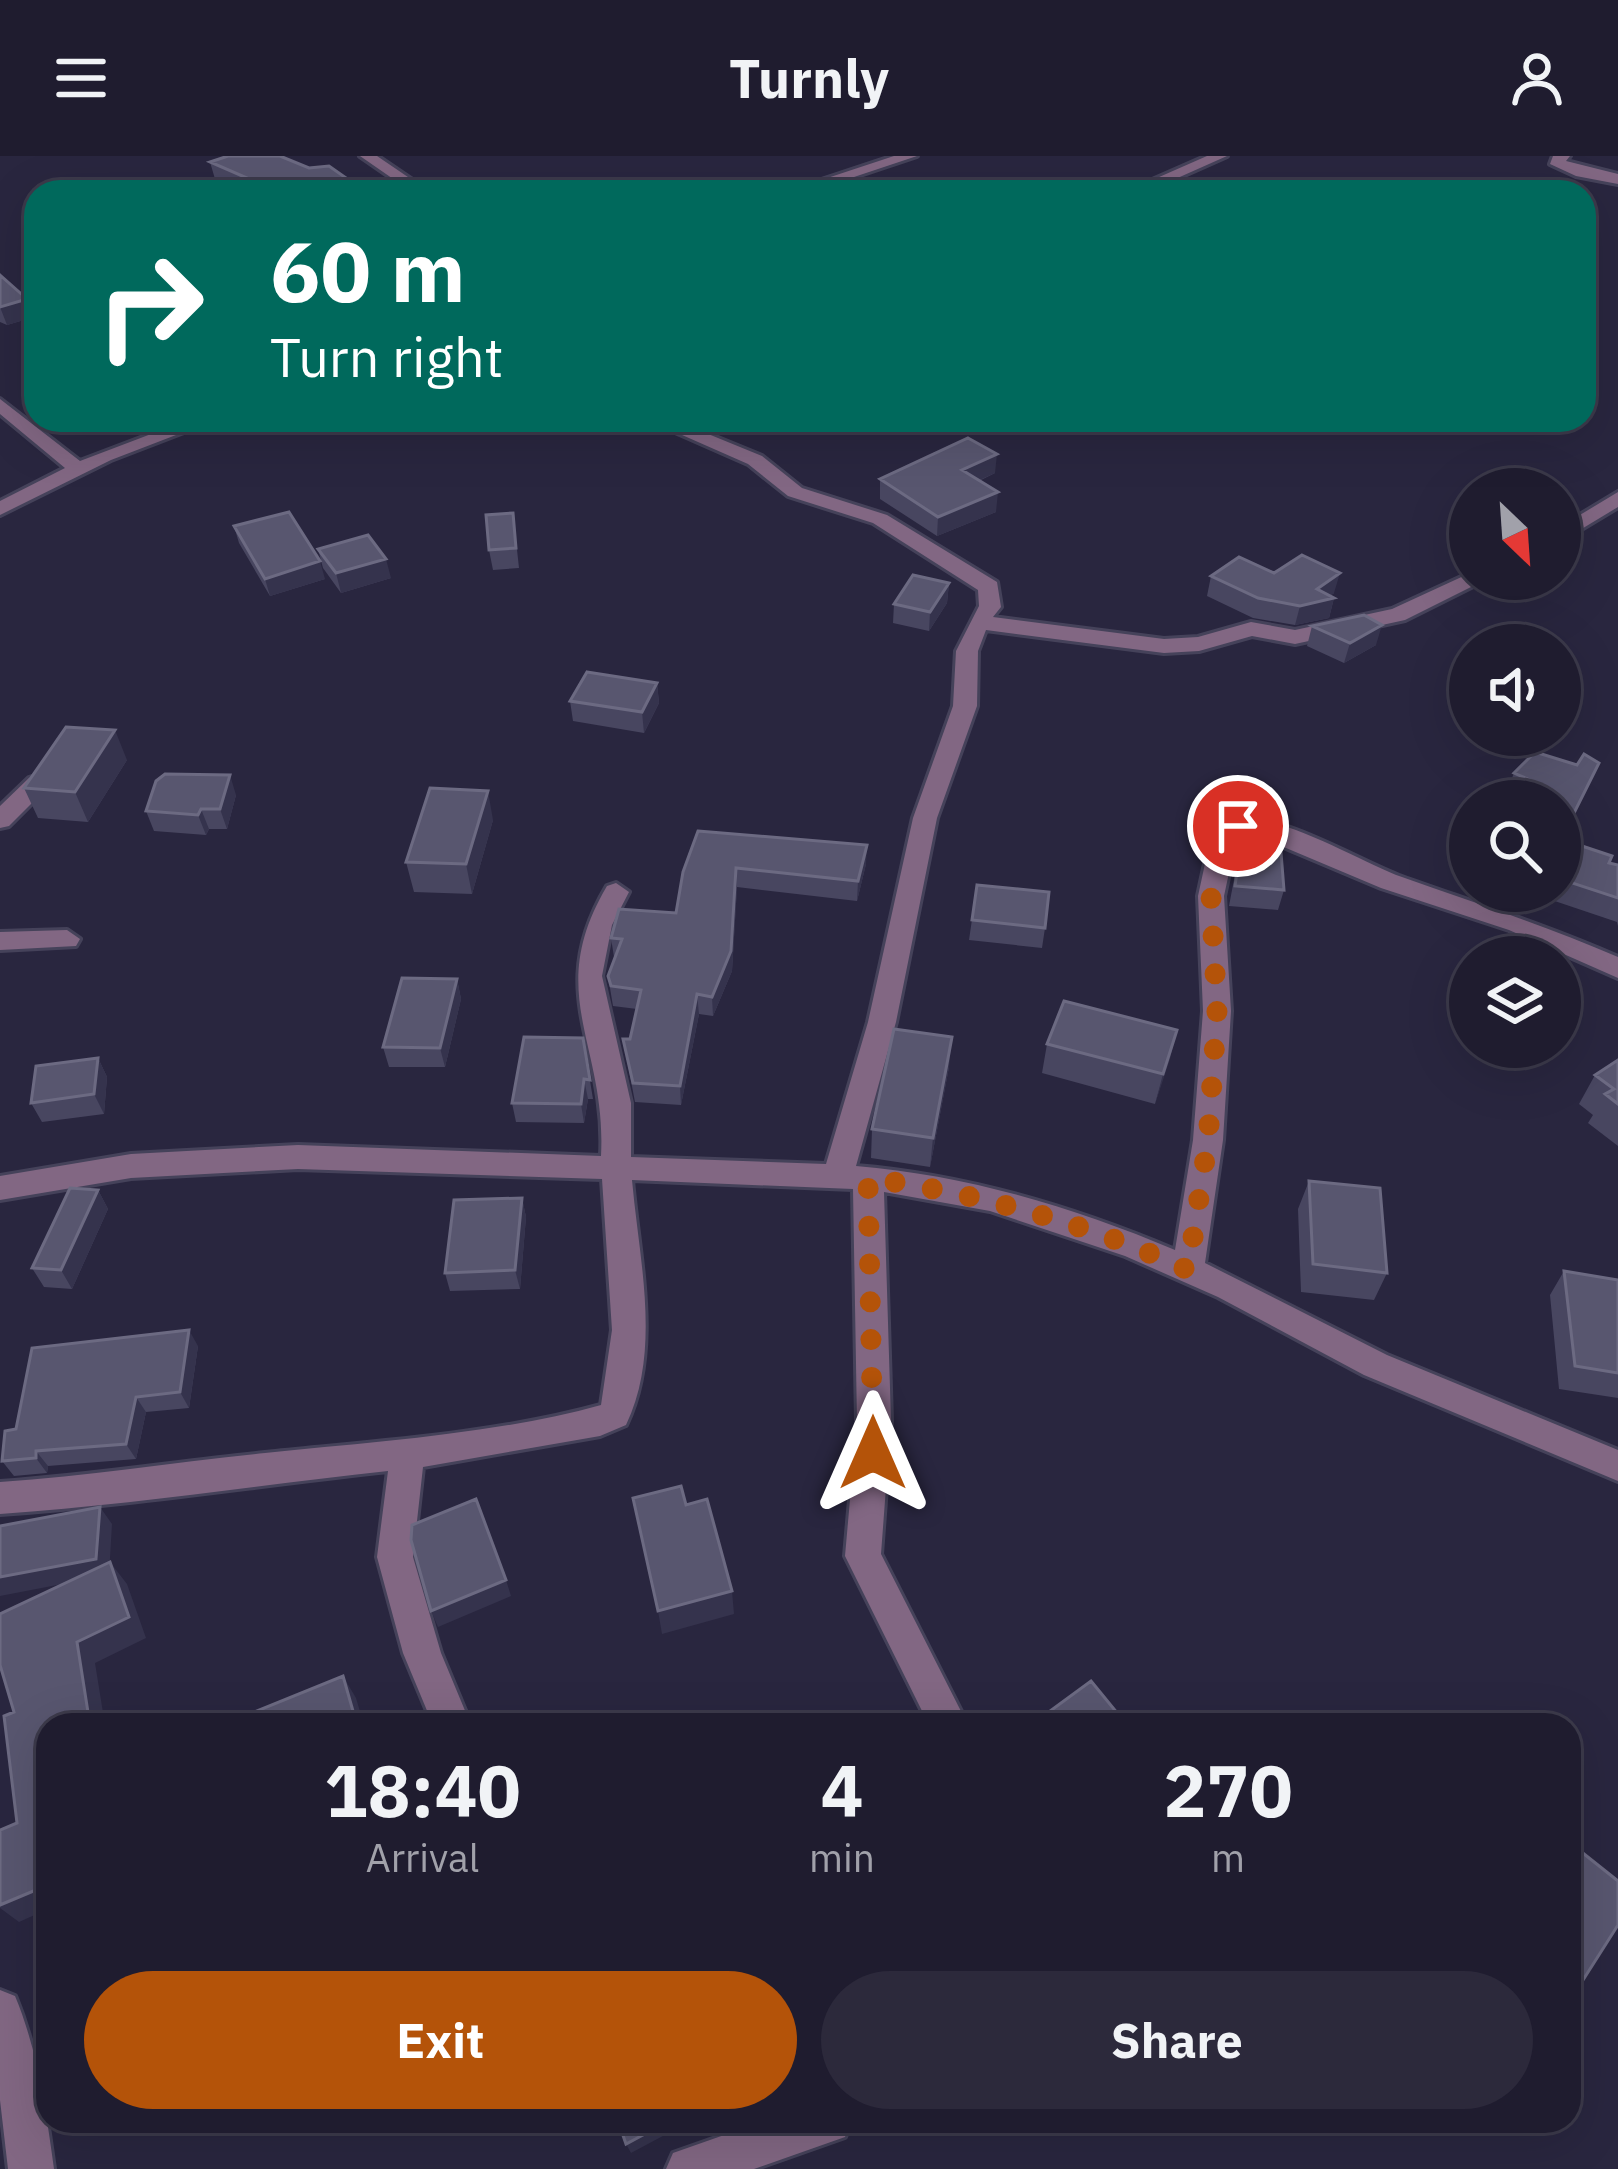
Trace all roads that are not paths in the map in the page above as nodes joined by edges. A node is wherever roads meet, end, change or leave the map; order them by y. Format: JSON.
{"nodes":[{"id":1,"x":367,"y":156,"type":"edge"},
{"id":2,"x":910,"y":156,"type":"edge"},
{"id":3,"x":1220,"y":156,"type":"edge"},
{"id":4,"x":1563,"y":156,"type":"edge"},
{"id":5,"x":1618,"y":179,"type":"edge"},
{"id":6,"x":404,"y":180,"type":"edge"},
{"id":7,"x":832,"y":180,"type":"edge"},
{"id":8,"x":1162,"y":180,"type":"edge"},
{"id":9,"x":36,"y":432,"type":"edge"},
{"id":10,"x":175,"y":432,"type":"edge"},
{"id":11,"x":686,"y":432,"type":"edge"},
{"id":12,"x":78,"y":470,"type":"junction"},
{"id":13,"x":1618,"y":498,"type":"edge"},
{"id":14,"x":0,"y":509,"type":"edge"},
{"id":15,"x":1581,"y":522,"type":"edge"},
{"id":16,"x":1449,"y":591,"type":"edge"},
{"id":17,"x":978,"y":622,"type":"junction"},
{"id":18,"x":38,"y":783,"type":"edge"},
{"id":19,"x":0,"y":820,"type":"edge"},
{"id":20,"x":616,"y":892,"type":"dead end"},
{"id":21,"x":67,"y":939,"type":"dead end"},
{"id":22,"x":0,"y":940,"type":"edge"},
{"id":23,"x":1618,"y":968,"type":"edge"},
{"id":24,"x":616,"y":1166,"type":"junction"},
{"id":25,"x":853,"y":1177,"type":"junction"},
{"id":26,"x":0,"y":1188,"type":"edge"},
{"id":27,"x":1188,"y":1270,"type":"junction"},
{"id":28,"x":406,"y":1454,"type":"junction"},
{"id":29,"x":1618,"y":1466,"type":"edge"},
{"id":30,"x":0,"y":1498,"type":"edge"},
{"id":31,"x":447,"y":1713,"type":"edge"},
{"id":32,"x":943,"y":1713,"type":"edge"},
{"id":33,"x":0,"y":2011,"type":"edge"},
{"id":34,"x":794,"y":2133,"type":"edge"},
{"id":35,"x":31,"y":2169,"type":"edge"},
{"id":36,"x":689,"y":2169,"type":"edge"}],
"edges":[{"from":1,"to":6,"type":"street"},
{"from":2,"to":7,"type":"street"},
{"from":3,"to":8,"type":"street"},
{"from":4,"to":5,"type":"street"},
{"from":9,"to":12,"type":"street"},
{"from":10,"to":12,"type":"street"},
{"from":11,"to":17,"type":"street"},
{"from":12,"to":14,"type":"street"},
{"from":13,"to":15,"type":"street"},
{"from":16,"to":17,"type":"street"},
{"from":17,"to":25,"type":"street"},
{"from":18,"to":19,"type":"street"},
{"from":20,"to":24,"type":"street"},
{"from":21,"to":22,"type":"street"},
{"from":23,"to":27,"type":"street"},
{"from":24,"to":25,"type":"street"},
{"from":24,"to":26,"type":"street"},
{"from":24,"to":28,"type":"street"},
{"from":25,"to":27,"type":"street"},
{"from":25,"to":32,"type":"street"},
{"from":27,"to":29,"type":"street"},
{"from":28,"to":30,"type":"street"},
{"from":28,"to":31,"type":"street"},
{"from":33,"to":35,"type":"street"},
{"from":34,"to":36,"type":"street"}]}
